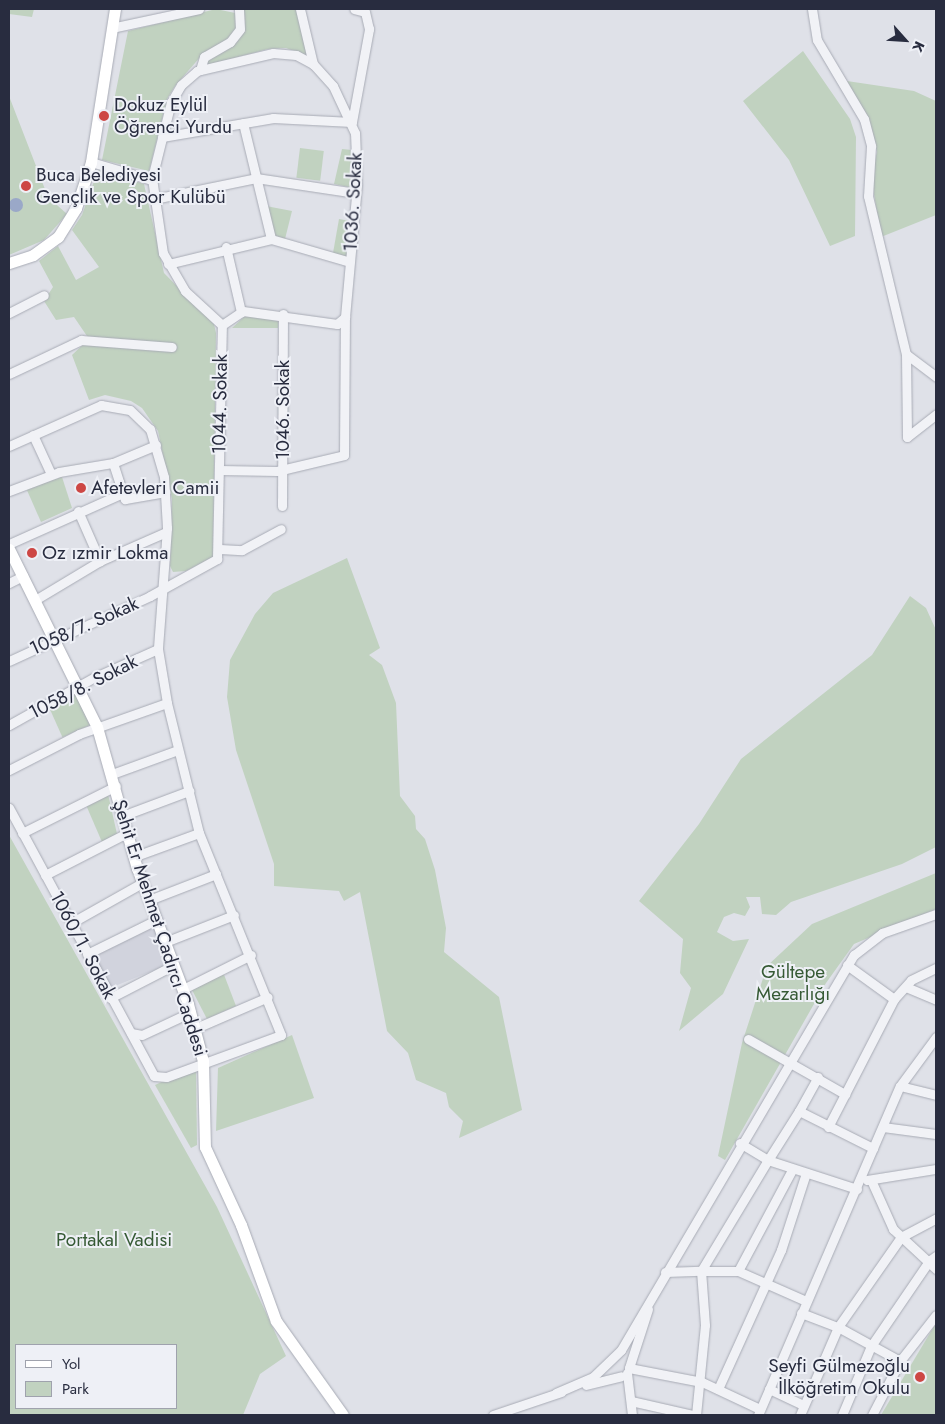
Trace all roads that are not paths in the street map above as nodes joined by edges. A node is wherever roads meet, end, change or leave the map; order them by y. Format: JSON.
{"nodes":[{"id":1,"x":115,"y":9,"type":"edge"},
{"id":2,"x":199,"y":9,"type":"edge"},
{"id":3,"x":239,"y":9,"type":"edge"},
{"id":4,"x":300,"y":9,"type":"edge"},
{"id":5,"x":354,"y":9,"type":"edge"},
{"id":6,"x":812,"y":9,"type":"edge"},
{"id":7,"x":116,"y":27,"type":"junction"},
{"id":8,"x":313,"y":64,"type":"junction"},
{"id":9,"x":200,"y":70,"type":"junction"},
{"id":10,"x":352,"y":122,"type":"junction"},
{"id":11,"x":243,"y":123,"type":"junction"},
{"id":12,"x":162,"y":138,"type":"junction"},
{"id":13,"x":91,"y":162,"type":"junction"},
{"id":14,"x":256,"y":178,"type":"junction"},
{"id":15,"x":152,"y":180,"type":"junction"},
{"id":16,"x":356,"y":193,"type":"junction"},
{"id":17,"x":154,"y":199,"type":"junction"},
{"id":18,"x":271,"y":239,"type":"junction"},
{"id":19,"x":226,"y":247,"type":"junction"},
{"id":20,"x":350,"y":262,"type":"junction"},
{"id":21,"x":9,"y":263,"type":"edge"},
{"id":22,"x":168,"y":264,"type":"junction"},
{"id":23,"x":44,"y":295,"type":"dead end"},
{"id":24,"x":241,"y":312,"type":"junction"},
{"id":25,"x":9,"y":313,"type":"edge"},
{"id":26,"x":283,"y":314,"type":"junction"},
{"id":27,"x":346,"y":317,"type":"junction"},
{"id":28,"x":222,"y":324,"type":"junction"},
{"id":29,"x":172,"y":346,"type":"dead end"},
{"id":30,"x":906,"y":354,"type":"junction"},
{"id":31,"x":9,"y":374,"type":"edge"},
{"id":32,"x":936,"y":377,"type":"edge"},
{"id":33,"x":936,"y":414,"type":"edge"},
{"id":34,"x":33,"y":435,"type":"junction"},
{"id":35,"x":156,"y":445,"type":"junction"},
{"id":36,"x":9,"y":446,"type":"edge"},
{"id":37,"x":113,"y":463,"type":"junction"},
{"id":38,"x":283,"y":469,"type":"junction"},
{"id":39,"x":219,"y":470,"type":"junction"},
{"id":40,"x":51,"y":474,"type":"junction"},
{"id":41,"x":9,"y":491,"type":"edge"},
{"id":42,"x":165,"y":492,"type":"junction"},
{"id":43,"x":123,"y":493,"type":"junction"},
{"id":44,"x":282,"y":506,"type":"dead end"},
{"id":45,"x":78,"y":510,"type":"junction"},
{"id":46,"x":281,"y":529,"type":"dead end"},
{"id":47,"x":166,"y":532,"type":"junction"},
{"id":48,"x":9,"y":544,"type":"edge"},
{"id":49,"x":9,"y":549,"type":"edge"},
{"id":50,"x":220,"y":549,"type":"junction"},
{"id":51,"x":100,"y":561,"type":"junction"},
{"id":52,"x":23,"y":576,"type":"junction"},
{"id":53,"x":9,"y":583,"type":"edge"},
{"id":54,"x":159,"y":590,"type":"junction"},
{"id":55,"x":35,"y":600,"type":"junction"},
{"id":56,"x":54,"y":639,"type":"junction"},
{"id":57,"x":158,"y":650,"type":"junction"},
{"id":58,"x":9,"y":661,"type":"edge"},
{"id":59,"x":78,"y":688,"type":"junction"},
{"id":60,"x":167,"y":703,"type":"junction"},
{"id":61,"x":9,"y":725,"type":"edge"},
{"id":62,"x":97,"y":727,"type":"junction"},
{"id":63,"x":178,"y":750,"type":"junction"},
{"id":64,"x":9,"y":770,"type":"edge"},
{"id":65,"x":112,"y":774,"type":"junction"},
{"id":66,"x":116,"y":786,"type":"junction"},
{"id":67,"x":188,"y":791,"type":"junction"},
{"id":68,"x":9,"y":808,"type":"edge"},
{"id":69,"x":122,"y":816,"type":"junction"},
{"id":70,"x":22,"y":832,"type":"junction"},
{"id":71,"x":127,"y":833,"type":"junction"},
{"id":72,"x":199,"y":833,"type":"junction"},
{"id":73,"x":133,"y":857,"type":"junction"},
{"id":74,"x":216,"y":874,"type":"junction"},
{"id":75,"x":45,"y":875,"type":"junction"},
{"id":76,"x":142,"y":883,"type":"junction"},
{"id":77,"x":149,"y":900,"type":"junction"},
{"id":78,"x":234,"y":914,"type":"junction"},
{"id":79,"x":936,"y":914,"type":"edge"},
{"id":80,"x":156,"y":920,"type":"junction"},
{"id":81,"x":71,"y":923,"type":"junction"},
{"id":82,"x":165,"y":942,"type":"junction"},
{"id":83,"x":87,"y":954,"type":"junction"},
{"id":84,"x":251,"y":955,"type":"junction"},
{"id":85,"x":847,"y":964,"type":"junction"},
{"id":86,"x":174,"y":965,"type":"junction"},
{"id":87,"x":936,"y":968,"type":"edge"},
{"id":88,"x":906,"y":987,"type":"junction"},
{"id":89,"x":183,"y":989,"type":"junction"},
{"id":90,"x":268,"y":997,"type":"junction"},
{"id":91,"x":110,"y":998,"type":"junction"},
{"id":92,"x":894,"y":999,"type":"junction"},
{"id":93,"x":936,"y":1000,"type":"edge"},
{"id":94,"x":191,"y":1012,"type":"junction"},
{"id":95,"x":196,"y":1028,"type":"junction"},
{"id":96,"x":131,"y":1033,"type":"junction"},
{"id":97,"x":748,"y":1039,"type":"dead end"},
{"id":98,"x":936,"y":1039,"type":"edge"},
{"id":99,"x":791,"y":1061,"type":"junction"},
{"id":100,"x":203,"y":1062,"type":"junction"},
{"id":101,"x":818,"y":1078,"type":"junction"},
{"id":102,"x":900,"y":1086,"type":"junction"},
{"id":103,"x":845,"y":1094,"type":"junction"},
{"id":104,"x":936,"y":1094,"type":"edge"},
{"id":105,"x":798,"y":1111,"type":"junction"},
{"id":106,"x":828,"y":1127,"type":"junction"},
{"id":107,"x":883,"y":1127,"type":"junction"},
{"id":108,"x":936,"y":1134,"type":"edge"},
{"id":109,"x":740,"y":1143,"type":"junction"},
{"id":110,"x":873,"y":1148,"type":"junction"},
{"id":111,"x":768,"y":1160,"type":"junction"},
{"id":112,"x":936,"y":1169,"type":"edge"},
{"id":113,"x":792,"y":1170,"type":"junction"},
{"id":114,"x":806,"y":1174,"type":"junction"},
{"id":115,"x":871,"y":1180,"type":"junction"},
{"id":116,"x":858,"y":1185,"type":"junction"},
{"id":117,"x":936,"y":1218,"type":"edge"},
{"id":118,"x":901,"y":1237,"type":"junction"},
{"id":119,"x":932,"y":1258,"type":"edge"},
{"id":120,"x":936,"y":1269,"type":"edge"},
{"id":121,"x":701,"y":1271,"type":"junction"},
{"id":122,"x":665,"y":1272,"type":"junction"},
{"id":123,"x":738,"y":1272,"type":"junction"},
{"id":124,"x":764,"y":1284,"type":"junction"},
{"id":125,"x":654,"y":1288,"type":"junction"},
{"id":126,"x":806,"y":1301,"type":"junction"},
{"id":127,"x":801,"y":1313,"type":"junction"},
{"id":128,"x":936,"y":1315,"type":"edge"},
{"id":129,"x":838,"y":1326,"type":"junction"},
{"id":130,"x":871,"y":1346,"type":"junction"},
{"id":131,"x":613,"y":1361,"type":"junction"},
{"id":132,"x":900,"y":1361,"type":"junction"},
{"id":133,"x":626,"y":1372,"type":"junction"},
{"id":134,"x":702,"y":1382,"type":"junction"},
{"id":135,"x":718,"y":1389,"type":"junction"},
{"id":136,"x":769,"y":1390,"type":"junction"},
{"id":137,"x":556,"y":1393,"type":"junction"},
{"id":138,"x":631,"y":1400,"type":"junction"},
{"id":139,"x":804,"y":1405,"type":"junction"},
{"id":140,"x":759,"y":1412,"type":"edge"},
{"id":141,"x":343,"y":1415,"type":"edge"},
{"id":142,"x":493,"y":1415,"type":"edge"},
{"id":143,"x":632,"y":1415,"type":"edge"},
{"id":144,"x":695,"y":1415,"type":"edge"},
{"id":145,"x":800,"y":1415,"type":"edge"},
{"id":146,"x":842,"y":1415,"type":"edge"},
{"id":147,"x":872,"y":1415,"type":"edge"}],
"edges":[{"from":1,"to":7,"type":"main road"},
{"from":2,"to":7,"type":"street"},
{"from":3,"to":9,"type":"street"},
{"from":4,"to":8,"type":"street"},
{"from":5,"to":10,"type":"street"},
{"from":6,"to":30,"type":"street"},
{"from":7,"to":13,"type":"main road"},
{"from":8,"to":9,"type":"street","name":"1036. Sokak"},
{"from":8,"to":10,"type":"street","name":"1036. Sokak"},
{"from":9,"to":12,"type":"street","name":"1036. Sokak"},
{"from":10,"to":11,"type":"street"},
{"from":10,"to":16,"type":"street","name":"1036. Sokak"},
{"from":11,"to":12,"type":"street"},
{"from":11,"to":14,"type":"street"},
{"from":12,"to":15,"type":"street","name":"1036. Sokak"},
{"from":13,"to":15,"type":"street"},
{"from":13,"to":21,"type":"main road"},
{"from":14,"to":16,"type":"street"},
{"from":14,"to":17,"type":"street"},
{"from":14,"to":18,"type":"street"},
{"from":15,"to":17,"type":"street","name":"1036. Sokak"},
{"from":16,"to":20,"type":"street","name":"1036. Sokak"},
{"from":17,"to":22,"type":"street","name":"1036. Sokak"},
{"from":18,"to":19,"type":"street"},
{"from":18,"to":20,"type":"street"},
{"from":19,"to":22,"type":"street"},
{"from":19,"to":24,"type":"street"},
{"from":20,"to":27,"type":"street","name":"1036. Sokak"},
{"from":22,"to":28,"type":"street","name":"1036. Sokak"},
{"from":23,"to":25,"type":"street"},
{"from":24,"to":26,"type":"street"},
{"from":24,"to":28,"type":"street"},
{"from":26,"to":27,"type":"street"},
{"from":26,"to":38,"type":"street","name":"1046. Sokak"},
{"from":27,"to":38,"type":"street","name":"1036. Sokak"},
{"from":28,"to":39,"type":"street","name":"1044. Sokak"},
{"from":29,"to":31,"type":"street"},
{"from":30,"to":32,"type":"street"},
{"from":30,"to":33,"type":"street"},
{"from":34,"to":35,"type":"street"},
{"from":34,"to":36,"type":"street"},
{"from":34,"to":40,"type":"street"},
{"from":35,"to":37,"type":"street"},
{"from":35,"to":42,"type":"street"},
{"from":37,"to":40,"type":"street"},
{"from":37,"to":43,"type":"street"},
{"from":38,"to":39,"type":"street","name":"1036. Sokak"},
{"from":38,"to":44,"type":"street","name":"1046. Sokak"},
{"from":39,"to":50,"type":"street","name":"1044. Sokak"},
{"from":40,"to":41,"type":"street"},
{"from":42,"to":43,"type":"street"},
{"from":42,"to":47,"type":"street"},
{"from":43,"to":45,"type":"street"},
{"from":45,"to":48,"type":"street"},
{"from":45,"to":51,"type":"street"},
{"from":46,"to":50,"type":"street"},
{"from":47,"to":51,"type":"street"},
{"from":47,"to":54,"type":"street"},
{"from":49,"to":52,"type":"main road","name":"Şehit Er Mehmet Çadırcı Caddesi"},
{"from":50,"to":54,"type":"street"},
{"from":51,"to":55,"type":"street"},
{"from":52,"to":53,"type":"street"},
{"from":52,"to":55,"type":"main road","name":"Şehit Er Mehmet Çadırcı Caddesi"},
{"from":54,"to":56,"type":"street","name":"1058/7. Sokak"},
{"from":54,"to":57,"type":"street"},
{"from":55,"to":56,"type":"main road","name":"Şehit Er Mehmet Çadırcı Caddesi"},
{"from":56,"to":58,"type":"street","name":"1058/7. Sokak"},
{"from":56,"to":59,"type":"main road","name":"Şehit Er Mehmet Çadırcı Caddesi"},
{"from":57,"to":59,"type":"street","name":"1058/8. Sokak"},
{"from":57,"to":60,"type":"street"},
{"from":59,"to":61,"type":"street","name":"1058/8. Sokak"},
{"from":59,"to":62,"type":"main road","name":"Şehit Er Mehmet Çadırcı Caddesi"},
{"from":60,"to":62,"type":"street"},
{"from":60,"to":63,"type":"street"},
{"from":62,"to":64,"type":"street"},
{"from":62,"to":65,"type":"main road","name":"Şehit Er Mehmet Çadırcı Caddesi"},
{"from":63,"to":65,"type":"street"},
{"from":63,"to":67,"type":"street"},
{"from":65,"to":66,"type":"main road","name":"Şehit Er Mehmet Çadırcı Caddesi"},
{"from":66,"to":69,"type":"main road","name":"Şehit Er Mehmet Çadırcı Caddesi"},
{"from":66,"to":70,"type":"street"},
{"from":67,"to":69,"type":"street"},
{"from":67,"to":72,"type":"street"},
{"from":68,"to":70,"type":"street","name":"1060/1. Sokak"},
{"from":69,"to":71,"type":"main road","name":"Şehit Er Mehmet Çadırcı Caddesi"},
{"from":70,"to":75,"type":"street","name":"1060/1. Sokak"},
{"from":71,"to":73,"type":"main road","name":"Şehit Er Mehmet Çadırcı Caddesi"},
{"from":71,"to":75,"type":"street"},
{"from":72,"to":73,"type":"street"},
{"from":72,"to":74,"type":"street"},
{"from":73,"to":76,"type":"main road","name":"Şehit Er Mehmet Çadırcı Caddesi"},
{"from":74,"to":77,"type":"street"},
{"from":74,"to":78,"type":"street"},
{"from":75,"to":81,"type":"street","name":"1060/1. Sokak"},
{"from":76,"to":77,"type":"main road","name":"Şehit Er Mehmet Çadırcı Caddesi"},
{"from":76,"to":81,"type":"street"},
{"from":77,"to":80,"type":"main road","name":"Şehit Er Mehmet Çadırcı Caddesi"},
{"from":78,"to":82,"type":"street"},
{"from":78,"to":84,"type":"street"},
{"from":79,"to":85,"type":"street"},
{"from":80,"to":82,"type":"main road","name":"Şehit Er Mehmet Çadırcı Caddesi"},
{"from":80,"to":83,"type":"street"},
{"from":81,"to":83,"type":"street","name":"1060/1. Sokak"},
{"from":82,"to":86,"type":"main road","name":"Şehit Er Mehmet Çadırcı Caddesi"},
{"from":83,"to":91,"type":"street","name":"1060/1. Sokak"},
{"from":84,"to":89,"type":"street"},
{"from":84,"to":90,"type":"street"},
{"from":85,"to":92,"type":"street"},
{"from":85,"to":99,"type":"street"},
{"from":86,"to":89,"type":"main road","name":"Şehit Er Mehmet Çadırcı Caddesi"},
{"from":86,"to":91,"type":"street"},
{"from":87,"to":88,"type":"street"},
{"from":88,"to":92,"type":"street"},
{"from":88,"to":93,"type":"street"},
{"from":89,"to":94,"type":"main road","name":"Şehit Er Mehmet Çadırcı Caddesi"},
{"from":90,"to":95,"type":"street"},
{"from":90,"to":100,"type":"street"},
{"from":91,"to":96,"type":"street","name":"1060/1. Sokak"},
{"from":92,"to":103,"type":"street"},
{"from":94,"to":95,"type":"main road","name":"Şehit Er Mehmet Çadırcı Caddesi"},
{"from":94,"to":96,"type":"street"},
{"from":95,"to":100,"type":"main road","name":"Şehit Er Mehmet Çadırcı Caddesi"},
{"from":96,"to":100,"type":"street","name":"1060/1. Sokak"},
{"from":97,"to":99,"type":"street"},
{"from":98,"to":102,"type":"street"},
{"from":99,"to":101,"type":"street"},
{"from":99,"to":109,"type":"street"},
{"from":100,"to":141,"type":"main road","name":"Şehit Er Mehmet Çadırcı Caddesi"},
{"from":101,"to":103,"type":"street"},
{"from":101,"to":105,"type":"street"},
{"from":102,"to":104,"type":"street"},
{"from":102,"to":107,"type":"street"},
{"from":103,"to":106,"type":"street"},
{"from":105,"to":106,"type":"street"},
{"from":105,"to":111,"type":"street"},
{"from":106,"to":110,"type":"street"},
{"from":107,"to":108,"type":"street"},
{"from":107,"to":110,"type":"street"},
{"from":109,"to":111,"type":"street"},
{"from":109,"to":122,"type":"street"},
{"from":110,"to":116,"type":"street"},
{"from":111,"to":113,"type":"street"},
{"from":111,"to":121,"type":"street"},
{"from":112,"to":115,"type":"street"},
{"from":113,"to":114,"type":"street"},
{"from":113,"to":123,"type":"street"},
{"from":114,"to":116,"type":"street"},
{"from":114,"to":124,"type":"street"},
{"from":115,"to":116,"type":"street"},
{"from":115,"to":118,"type":"street"},
{"from":116,"to":126,"type":"street"},
{"from":117,"to":118,"type":"street"},
{"from":118,"to":119,"type":"street"},
{"from":118,"to":129,"type":"street"},
{"from":119,"to":120,"type":"street"},
{"from":119,"to":130,"type":"street"},
{"from":121,"to":122,"type":"street"},
{"from":121,"to":123,"type":"street"},
{"from":121,"to":134,"type":"street"},
{"from":122,"to":125,"type":"street"},
{"from":123,"to":124,"type":"street"},
{"from":124,"to":126,"type":"street"},
{"from":124,"to":135,"type":"street"},
{"from":125,"to":131,"type":"street"},
{"from":125,"to":133,"type":"street"},
{"from":126,"to":127,"type":"street"},
{"from":127,"to":129,"type":"street"},
{"from":127,"to":136,"type":"street"},
{"from":128,"to":132,"type":"street"},
{"from":129,"to":130,"type":"street"},
{"from":129,"to":139,"type":"street"},
{"from":130,"to":132,"type":"street"},
{"from":130,"to":146,"type":"street"},
{"from":131,"to":133,"type":"street"},
{"from":131,"to":133,"type":"street"},
{"from":131,"to":137,"type":"street"},
{"from":132,"to":147,"type":"street"},
{"from":133,"to":134,"type":"street"},
{"from":133,"to":137,"type":"street"},
{"from":133,"to":138,"type":"street"},
{"from":134,"to":135,"type":"street"},
{"from":134,"to":144,"type":"street"},
{"from":135,"to":140,"type":"street"},
{"from":136,"to":139,"type":"street"},
{"from":136,"to":140,"type":"street"},
{"from":137,"to":142,"type":"street"},
{"from":138,"to":143,"type":"street"},
{"from":138,"to":144,"type":"street"},
{"from":139,"to":145,"type":"street"}]}
